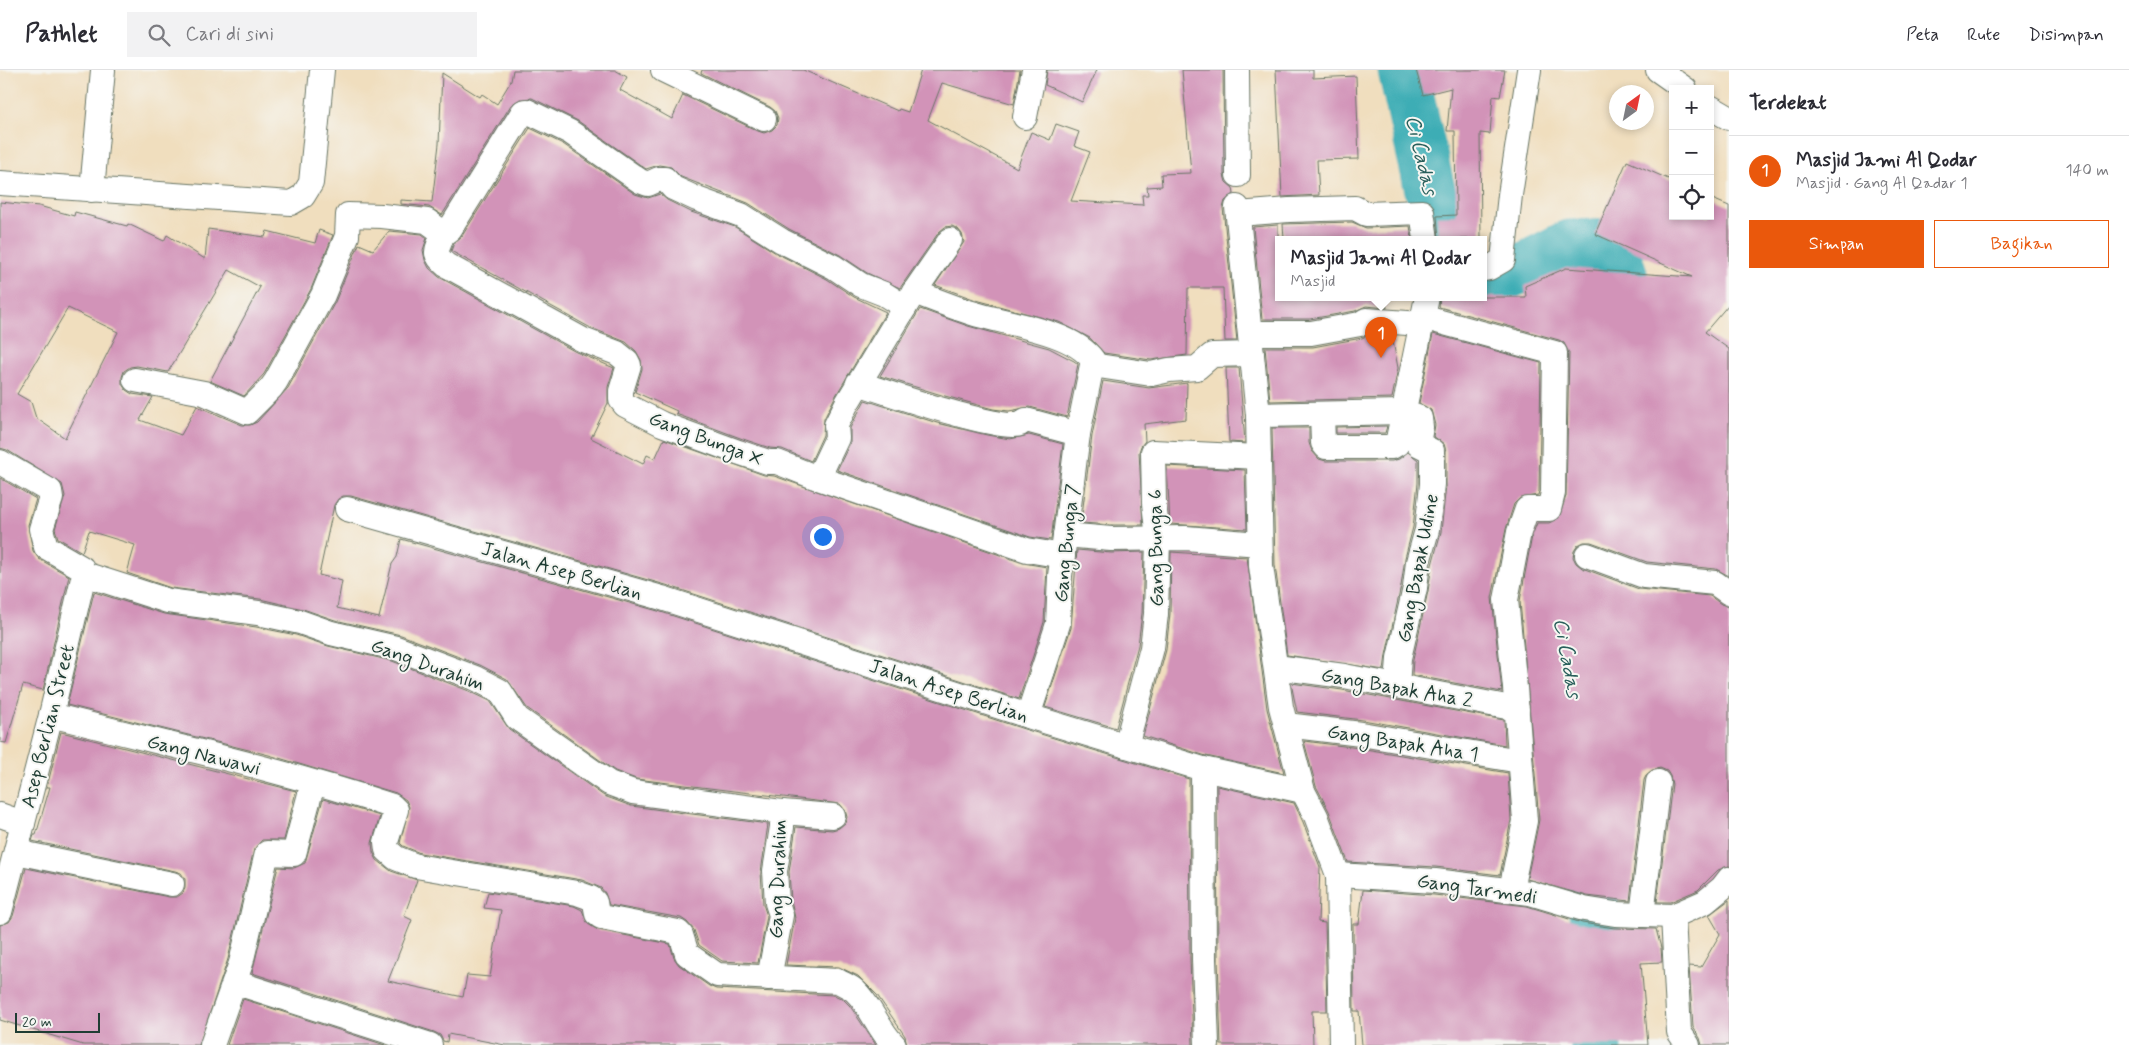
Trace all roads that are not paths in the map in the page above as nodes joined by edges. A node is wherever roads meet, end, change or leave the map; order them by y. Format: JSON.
{"nodes":[{"id":1,"x":103,"y":70,"type":"edge"},
{"id":2,"x":322,"y":70,"type":"edge"},
{"id":3,"x":663,"y":70,"type":"edge"},
{"id":4,"x":1034,"y":70,"type":"edge"},
{"id":5,"x":1237,"y":70,"type":"edge"},
{"id":6,"x":1528,"y":70,"type":"edge"},
{"id":7,"x":1658,"y":70,"type":"edge"},
{"id":8,"x":1679,"y":85,"type":"edge"},
{"id":9,"x":1714,"y":109,"type":"edge"},
{"id":10,"x":1024,"y":117,"type":"dead end"},
{"id":11,"x":764,"y":118,"type":"dead end"},
{"id":12,"x":1729,"y":118,"type":"edge"},
{"id":13,"x":1238,"y":175,"type":"dead end"},
{"id":14,"x":0,"y":183,"type":"edge"},
{"id":15,"x":92,"y":190,"type":"junction"},
{"id":16,"x":442,"y":232,"type":"junction"},
{"id":17,"x":1426,"y":236,"type":"edge"},
{"id":18,"x":950,"y":240,"type":"dead end"},
{"id":19,"x":1487,"y":268,"type":"edge"},
{"id":20,"x":909,"y":300,"type":"junction"},
{"id":21,"x":1423,"y":313,"type":"edge"},
{"id":22,"x":1251,"y":343,"type":"junction"},
{"id":23,"x":1091,"y":366,"type":"junction"},
{"id":24,"x":135,"y":380,"type":"dead end"},
{"id":25,"x":858,"y":384,"type":"junction"},
{"id":26,"x":1402,"y":412,"type":"junction"},
{"id":27,"x":1322,"y":414,"type":"junction"},
{"id":28,"x":1258,"y":415,"type":"junction"},
{"id":29,"x":1078,"y":434,"type":"junction"},
{"id":30,"x":1259,"y":457,"type":"junction"},
{"id":31,"x":0,"y":462,"type":"edge"},
{"id":32,"x":818,"y":478,"type":"junction"},
{"id":33,"x":347,"y":509,"type":"dead end"},
{"id":34,"x":1158,"y":539,"type":"junction"},
{"id":35,"x":1259,"y":544,"type":"junction"},
{"id":36,"x":1064,"y":545,"type":"junction"},
{"id":37,"x":1587,"y":555,"type":"dead end"},
{"id":38,"x":84,"y":574,"type":"junction"},
{"id":39,"x":1729,"y":593,"type":"edge"},
{"id":40,"x":1276,"y":667,"type":"junction"},
{"id":41,"x":1397,"y":686,"type":"junction"},
{"id":42,"x":1517,"y":709,"type":"junction"},
{"id":43,"x":51,"y":715,"type":"junction"},
{"id":44,"x":1028,"y":716,"type":"junction"},
{"id":45,"x":1286,"y":725,"type":"junction"},
{"id":46,"x":1126,"y":746,"type":"junction"},
{"id":47,"x":1520,"y":761,"type":"junction"},
{"id":48,"x":1203,"y":769,"type":"junction"},
{"id":49,"x":1658,"y":782,"type":"dead end"},
{"id":50,"x":316,"y":784,"type":"junction"},
{"id":51,"x":1303,"y":791,"type":"junction"},
{"id":52,"x":782,"y":812,"type":"junction"},
{"id":53,"x":0,"y":814,"type":"edge"},
{"id":54,"x":833,"y":816,"type":"dead end"},
{"id":55,"x":23,"y":823,"type":"junction"},
{"id":56,"x":16,"y":852,"type":"junction"},
{"id":57,"x":1338,"y":875,"type":"junction"},
{"id":58,"x":1729,"y":878,"type":"edge"},
{"id":59,"x":172,"y":884,"type":"dead end"},
{"id":60,"x":1511,"y":890,"type":"junction"},
{"id":61,"x":0,"y":912,"type":"edge"},
{"id":62,"x":1642,"y":915,"type":"junction"},
{"id":63,"x":1673,"y":916,"type":"junction"},
{"id":64,"x":769,"y":978,"type":"junction"},
{"id":65,"x":234,"y":982,"type":"junction"},
{"id":66,"x":212,"y":1045,"type":"edge"},
{"id":67,"x":430,"y":1045,"type":"edge"},
{"id":68,"x":894,"y":1045,"type":"edge"},
{"id":69,"x":1207,"y":1045,"type":"edge"},
{"id":70,"x":1341,"y":1045,"type":"edge"},
{"id":71,"x":1688,"y":1045,"type":"edge"}],
"edges":[{"from":1,"to":15,"type":"street"},
{"from":2,"to":15,"type":"street"},
{"from":3,"to":11,"type":"street"},
{"from":4,"to":10,"type":"street"},
{"from":5,"to":13,"type":"street"},
{"from":6,"to":19,"type":"street"},
{"from":7,"to":8,"type":"street"},
{"from":9,"to":12,"type":"street"},
{"from":14,"to":15,"type":"street"},
{"from":16,"to":20,"type":"street"},
{"from":16,"to":24,"type":"street"},
{"from":16,"to":32,"type":"street","name":"Gang Bunga X"},
{"from":17,"to":22,"type":"street"},
{"from":18,"to":20,"type":"street"},
{"from":20,"to":23,"type":"street"},
{"from":20,"to":25,"type":"street"},
{"from":21,"to":22,"type":"street"},
{"from":21,"to":26,"type":"street"},
{"from":21,"to":42,"type":"street"},
{"from":22,"to":23,"type":"street"},
{"from":22,"to":28,"type":"street"},
{"from":23,"to":29,"type":"street","name":"Gang Bunga 7"},
{"from":25,"to":29,"type":"street"},
{"from":25,"to":32,"type":"street"},
{"from":26,"to":27,"type":"street"},
{"from":26,"to":27,"type":"street"},
{"from":26,"to":41,"type":"street","name":"Gang Bapak Udine"},
{"from":27,"to":28,"type":"street"},
{"from":28,"to":30,"type":"street"},
{"from":29,"to":36,"type":"street","name":"Gang Bunga 7"},
{"from":30,"to":34,"type":"street","name":"Gang Bunga 6"},
{"from":30,"to":35,"type":"street"},
{"from":31,"to":38,"type":"street"},
{"from":32,"to":36,"type":"street","name":"Gang Bunga X"},
{"from":33,"to":44,"type":"street","name":"Jalan Asep Berlian"},
{"from":34,"to":35,"type":"street","name":"Gang Bunga X"},
{"from":34,"to":36,"type":"street","name":"Gang Bunga X"},
{"from":34,"to":46,"type":"street","name":"Gang Bunga 6"},
{"from":35,"to":40,"type":"street"},
{"from":36,"to":44,"type":"street","name":"Gang Bunga 7"},
{"from":37,"to":39,"type":"street"},
{"from":38,"to":43,"type":"street","name":"Asep Berlian Street"},
{"from":38,"to":52,"type":"street","name":"Gang Durahim"},
{"from":40,"to":41,"type":"street","name":"Gang Bapak Aha 2"},
{"from":40,"to":45,"type":"street"},
{"from":41,"to":42,"type":"street","name":"Gang Bapak Aha 2"},
{"from":42,"to":47,"type":"street"},
{"from":43,"to":50,"type":"street","name":"Gang Nawawi"},
{"from":43,"to":55,"type":"street","name":"Asep Berlian Street"},
{"from":44,"to":46,"type":"street","name":"Jalan Asep Berlian"},
{"from":45,"to":47,"type":"street","name":"Gang Bapak Aha 1"},
{"from":45,"to":51,"type":"street"},
{"from":46,"to":48,"type":"street","name":"Jalan Asep Berlian"},
{"from":47,"to":60,"type":"street"},
{"from":48,"to":51,"type":"street","name":"Jalan Asep Berlian"},
{"from":48,"to":69,"type":"street"},
{"from":49,"to":62,"type":"street"},
{"from":50,"to":64,"type":"street","name":"Gang Nawawi"},
{"from":50,"to":65,"type":"street"},
{"from":51,"to":57,"type":"street"},
{"from":52,"to":54,"type":"street"},
{"from":52,"to":64,"type":"street","name":"Gang Durahim"},
{"from":53,"to":55,"type":"street"},
{"from":55,"to":56,"type":"street","name":"Asep Berlian Street"},
{"from":56,"to":59,"type":"street"},
{"from":56,"to":61,"type":"street","name":"Asep Berlian Street"},
{"from":57,"to":60,"type":"street","name":"Gang Tarmedi"},
{"from":57,"to":70,"type":"street"},
{"from":58,"to":63,"type":"street"},
{"from":60,"to":62,"type":"street","name":"Gang Tarmedi"},
{"from":62,"to":63,"type":"street","name":"Gang Tarmedi"},
{"from":63,"to":71,"type":"street"},
{"from":64,"to":68,"type":"street"},
{"from":65,"to":66,"type":"street"},
{"from":65,"to":67,"type":"street"}]}
